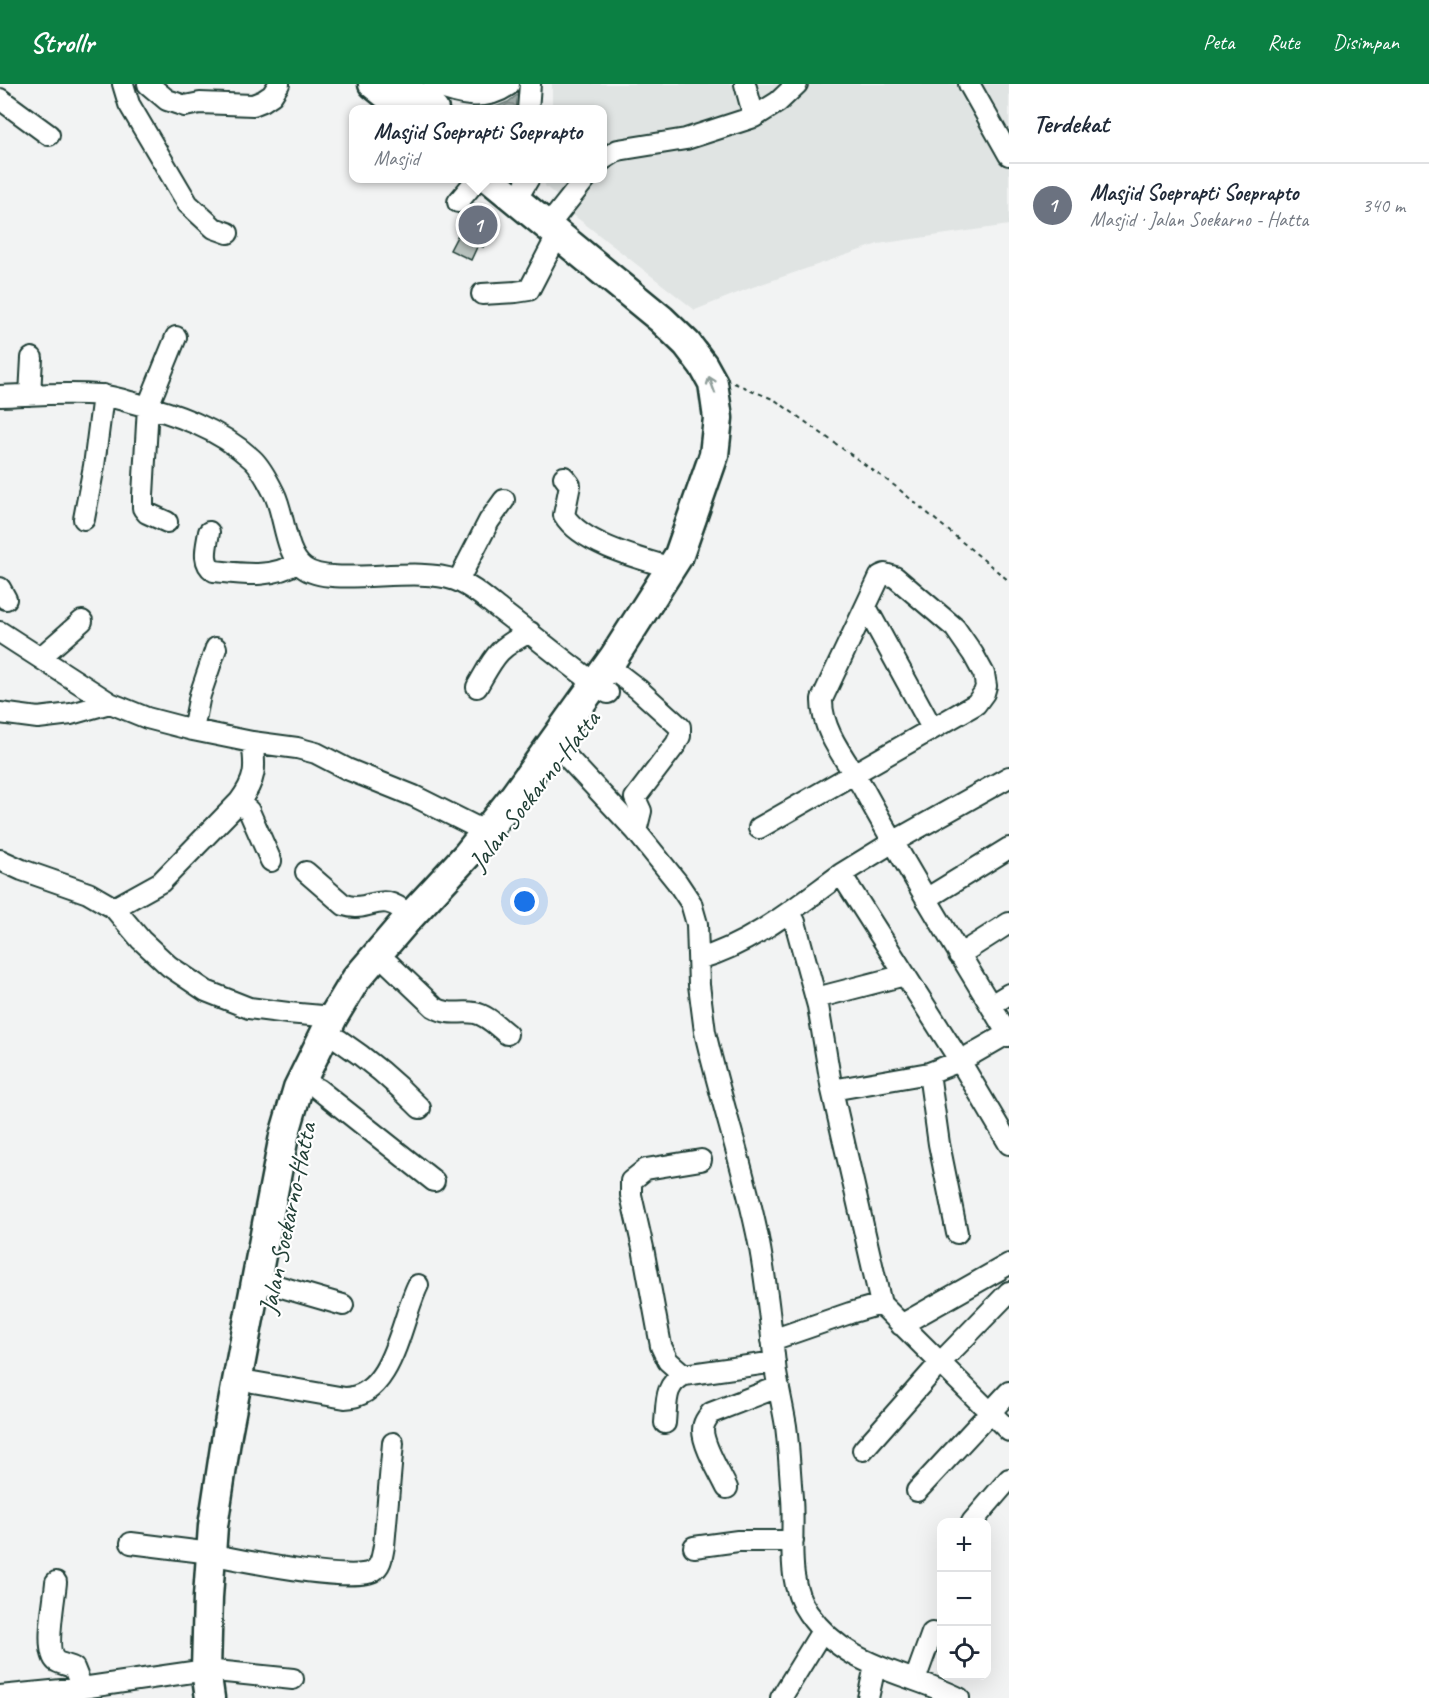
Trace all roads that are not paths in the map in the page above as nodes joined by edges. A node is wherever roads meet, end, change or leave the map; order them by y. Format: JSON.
{"nodes":[{"id":1,"x":123,"y":84,"type":"edge"},
{"id":2,"x":148,"y":84,"type":"edge"},
{"id":3,"x":279,"y":84,"type":"edge"},
{"id":4,"x":373,"y":84,"type":"edge"},
{"id":5,"x":402,"y":84,"type":"edge"},
{"id":6,"x":436,"y":84,"type":"edge"},
{"id":7,"x":507,"y":84,"type":"edge"},
{"id":8,"x":530,"y":84,"type":"edge"},
{"id":9,"x":540,"y":84,"type":"edge"},
{"id":10,"x":745,"y":84,"type":"edge"},
{"id":11,"x":797,"y":84,"type":"edge"},
{"id":12,"x":969,"y":84,"type":"edge"},
{"id":13,"x":0,"y":99,"type":"edge"},
{"id":14,"x":399,"y":105,"type":"edge"},
{"id":15,"x":428,"y":105,"type":"edge"},
{"id":16,"x":528,"y":105,"type":"edge"},
{"id":17,"x":539,"y":105,"type":"edge"},
{"id":18,"x":754,"y":117,"type":"junction"},
{"id":19,"x":49,"y":135,"type":"dead end"},
{"id":20,"x":1009,"y":155,"type":"edge"},
{"id":21,"x":607,"y":157,"type":"edge"},
{"id":22,"x":508,"y":183,"type":"edge"},
{"id":23,"x":583,"y":183,"type":"edge"},
{"id":24,"x":458,"y":202,"type":"dead end"},
{"id":25,"x":555,"y":224,"type":"junction"},
{"id":26,"x":228,"y":232,"type":"dead end"},
{"id":27,"x":482,"y":294,"type":"dead end"},
{"id":28,"x":176,"y":337,"type":"dead end"},
{"id":29,"x":32,"y":358,"type":"dead end"},
{"id":30,"x":30,"y":395,"type":"junction"},
{"id":31,"x":103,"y":395,"type":"junction"},
{"id":32,"x":0,"y":396,"type":"edge"},
{"id":33,"x":148,"y":406,"type":"junction"},
{"id":34,"x":564,"y":477,"type":"dead end"},
{"id":35,"x":504,"y":500,"type":"dead end"},
{"id":36,"x":84,"y":519,"type":"dead end"},
{"id":37,"x":167,"y":522,"type":"dead end"},
{"id":38,"x":209,"y":532,"type":"dead end"},
{"id":39,"x":298,"y":562,"type":"junction"},
{"id":40,"x":672,"y":568,"type":"junction"},
{"id":41,"x":458,"y":581,"type":"junction"},
{"id":42,"x":866,"y":607,"type":"junction"},
{"id":43,"x":82,"y":621,"type":"dead end"},
{"id":44,"x":0,"y":632,"type":"edge"},
{"id":45,"x":530,"y":632,"type":"junction"},
{"id":46,"x":216,"y":648,"type":"dead end"},
{"id":47,"x":41,"y":657,"type":"junction"},
{"id":48,"x":608,"y":680,"type":"junction"},
{"id":49,"x":477,"y":687,"type":"dead end"},
{"id":50,"x":110,"y":703,"type":"junction"},
{"id":51,"x":0,"y":713,"type":"edge"},
{"id":52,"x":932,"y":728,"type":"junction"},
{"id":53,"x":193,"y":730,"type":"junction"},
{"id":54,"x":252,"y":742,"type":"junction"},
{"id":55,"x":560,"y":748,"type":"junction"},
{"id":56,"x":854,"y":773,"type":"junction"},
{"id":57,"x":1009,"y":777,"type":"edge"},
{"id":58,"x":239,"y":802,"type":"junction"},
{"id":59,"x":759,"y":828,"type":"dead end"},
{"id":60,"x":636,"y":831,"type":"junction"},
{"id":61,"x":486,"y":832,"type":"junction"},
{"id":62,"x":893,"y":843,"type":"junction"},
{"id":63,"x":1009,"y":848,"type":"edge"},
{"id":64,"x":0,"y":860,"type":"edge"},
{"id":65,"x":271,"y":861,"type":"dead end"},
{"id":66,"x":306,"y":872,"type":"dead end"},
{"id":67,"x":842,"y":874,"type":"junction"},
{"id":68,"x":926,"y":899,"type":"junction"},
{"id":69,"x":114,"y":908,"type":"junction"},
{"id":70,"x":789,"y":912,"type":"junction"},
{"id":71,"x":410,"y":916,"type":"junction"},
{"id":72,"x":1009,"y":923,"type":"edge"},
{"id":73,"x":959,"y":955,"type":"junction"},
{"id":74,"x":699,"y":959,"type":"junction"},
{"id":75,"x":389,"y":964,"type":"junction"},
{"id":76,"x":905,"y":975,"type":"junction"},
{"id":77,"x":1009,"y":994,"type":"edge"},
{"id":78,"x":816,"y":998,"type":"junction"},
{"id":79,"x":991,"y":1005,"type":"junction"},
{"id":80,"x":336,"y":1028,"type":"junction"},
{"id":81,"x":507,"y":1034,"type":"dead end"},
{"id":82,"x":1008,"y":1035,"type":"edge"},
{"id":83,"x":960,"y":1061,"type":"junction"},
{"id":84,"x":929,"y":1073,"type":"junction"},
{"id":85,"x":318,"y":1089,"type":"junction"},
{"id":86,"x":832,"y":1090,"type":"junction"},
{"id":87,"x":420,"y":1108,"type":"dead end"},
{"id":88,"x":1009,"y":1144,"type":"edge"},
{"id":89,"x":701,"y":1160,"type":"dead end"},
{"id":90,"x":434,"y":1181,"type":"dead end"},
{"id":91,"x":957,"y":1233,"type":"dead end"},
{"id":92,"x":1009,"y":1264,"type":"edge"},
{"id":93,"x":271,"y":1284,"type":"junction"},
{"id":94,"x":418,"y":1285,"type":"dead end"},
{"id":95,"x":1009,"y":1292,"type":"edge"},
{"id":96,"x":881,"y":1304,"type":"junction"},
{"id":97,"x":343,"y":1305,"type":"dead end"},
{"id":98,"x":901,"y":1325,"type":"junction"},
{"id":99,"x":772,"y":1340,"type":"junction"},
{"id":100,"x":775,"y":1362,"type":"junction"},
{"id":101,"x":939,"y":1364,"type":"junction"},
{"id":102,"x":684,"y":1375,"type":"junction"},
{"id":103,"x":253,"y":1382,"type":"junction"},
{"id":104,"x":778,"y":1386,"type":"junction"},
{"id":105,"x":1009,"y":1392,"type":"edge"},
{"id":106,"x":989,"y":1413,"type":"junction"},
{"id":107,"x":665,"y":1423,"type":"dead end"},
{"id":108,"x":1009,"y":1431,"type":"edge"},
{"id":109,"x":234,"y":1437,"type":"junction"},
{"id":110,"x":393,"y":1443,"type":"dead end"},
{"id":111,"x":863,"y":1450,"type":"dead end"},
{"id":112,"x":1009,"y":1479,"type":"edge"},
{"id":113,"x":727,"y":1488,"type":"dead end"},
{"id":114,"x":917,"y":1491,"type":"dead end"},
{"id":115,"x":975,"y":1518,"type":"edge"},
{"id":116,"x":793,"y":1541,"type":"junction"},
{"id":117,"x":131,"y":1543,"type":"dead end"},
{"id":118,"x":694,"y":1547,"type":"dead end"},
{"id":119,"x":218,"y":1555,"type":"junction"},
{"id":120,"x":56,"y":1582,"type":"dead end"},
{"id":121,"x":822,"y":1631,"type":"junction"},
{"id":122,"x":932,"y":1633,"type":"dead end"},
{"id":123,"x":875,"y":1666,"type":"junction"},
{"id":124,"x":293,"y":1678,"type":"dead end"},
{"id":125,"x":915,"y":1680,"type":"junction"},
{"id":126,"x":212,"y":1683,"type":"edge"},
{"id":127,"x":82,"y":1688,"type":"junction"},
{"id":128,"x":0,"y":1696,"type":"edge"},
{"id":129,"x":781,"y":1698,"type":"edge"},
{"id":130,"x":868,"y":1698,"type":"edge"},
{"id":131,"x":959,"y":1698,"type":"edge"}],
"edges":[{"from":1,"to":26,"type":"street"},
{"from":2,"to":3,"type":"street"},
{"from":4,"to":14,"type":"highway"},
{"from":5,"to":15,"type":"highway"},
{"from":6,"to":7,"type":"main road"},
{"from":8,"to":16,"type":"street"},
{"from":9,"to":17,"type":"street"},
{"from":10,"to":18,"type":"street"},
{"from":11,"to":18,"type":"street"},
{"from":12,"to":20,"type":"street"},
{"from":13,"to":19,"type":"street"},
{"from":18,"to":21,"type":"street"},
{"from":22,"to":24,"type":"street"},
{"from":22,"to":25,"type":"highway"},
{"from":23,"to":25,"type":"street"},
{"from":25,"to":27,"type":"street"},
{"from":40,"to":25,"type":"highway","one_way":true},
{"from":25,"to":48,"type":"highway"},
{"from":28,"to":33,"type":"street"},
{"from":29,"to":30,"type":"street"},
{"from":30,"to":31,"type":"street"},
{"from":30,"to":32,"type":"street"},
{"from":31,"to":33,"type":"street"},
{"from":31,"to":36,"type":"street"},
{"from":33,"to":37,"type":"street"},
{"from":33,"to":39,"type":"street"},
{"from":34,"to":40,"type":"street"},
{"from":35,"to":41,"type":"street"},
{"from":38,"to":39,"type":"street"},
{"from":39,"to":41,"type":"street"},
{"from":40,"to":48,"type":"highway"},
{"from":41,"to":45,"type":"street"},
{"from":42,"to":52,"type":"street"},
{"from":42,"to":52,"type":"street"},
{"from":42,"to":56,"type":"street"},
{"from":43,"to":47,"type":"street"},
{"from":44,"to":47,"type":"street"},
{"from":45,"to":48,"type":"street"},
{"from":45,"to":49,"type":"street"},
{"from":46,"to":53,"type":"street"},
{"from":47,"to":50,"type":"street"},
{"from":48,"to":55,"type":"highway","name":"Jalan Soekarno-Hatta"},
{"from":48,"to":60,"type":"street"},
{"from":50,"to":51,"type":"street"},
{"from":50,"to":53,"type":"street"},
{"from":52,"to":56,"type":"street"},
{"from":53,"to":54,"type":"street"},
{"from":54,"to":58,"type":"street"},
{"from":54,"to":61,"type":"street"},
{"from":55,"to":60,"type":"street"},
{"from":55,"to":61,"type":"highway"},
{"from":55,"to":75,"type":"highway","name":"Jalan Soekarno-Hatta"},
{"from":56,"to":59,"type":"street"},
{"from":56,"to":62,"type":"street"},
{"from":57,"to":62,"type":"street"},
{"from":58,"to":65,"type":"street"},
{"from":58,"to":69,"type":"street"},
{"from":60,"to":74,"type":"street"},
{"from":61,"to":71,"type":"highway"},
{"from":62,"to":67,"type":"street"},
{"from":62,"to":68,"type":"street"},
{"from":63,"to":68,"type":"street"},
{"from":64,"to":69,"type":"street"},
{"from":66,"to":71,"type":"street"},
{"from":67,"to":70,"type":"street"},
{"from":67,"to":76,"type":"street"},
{"from":68,"to":73,"type":"street"},
{"from":69,"to":80,"type":"street"},
{"from":70,"to":74,"type":"street"},
{"from":70,"to":78,"type":"street"},
{"from":71,"to":80,"type":"highway"},
{"from":72,"to":73,"type":"street"},
{"from":73,"to":79,"type":"street"},
{"from":74,"to":99,"type":"street"},
{"from":75,"to":80,"type":"highway","name":"Jalan Soekarno-Hatta"},
{"from":75,"to":81,"type":"street"},
{"from":76,"to":78,"type":"street"},
{"from":76,"to":83,"type":"street"},
{"from":77,"to":79,"type":"street"},
{"from":78,"to":86,"type":"street"},
{"from":79,"to":82,"type":"street"},
{"from":80,"to":85,"type":"highway","name":"Jalan Soekarno-Hatta"},
{"from":80,"to":87,"type":"street"},
{"from":80,"to":109,"type":"highway"},
{"from":82,"to":83,"type":"street"},
{"from":83,"to":84,"type":"street"},
{"from":83,"to":88,"type":"street"},
{"from":84,"to":86,"type":"street"},
{"from":84,"to":91,"type":"street"},
{"from":85,"to":90,"type":"street"},
{"from":85,"to":93,"type":"highway","name":"Jalan Soekarno-Hatta"},
{"from":86,"to":96,"type":"street"},
{"from":89,"to":102,"type":"street"},
{"from":92,"to":98,"type":"street"},
{"from":93,"to":97,"type":"street"},
{"from":93,"to":103,"type":"highway","name":"Jalan Soekarno-Hatta"},
{"from":94,"to":103,"type":"street"},
{"from":95,"to":101,"type":"street"},
{"from":96,"to":98,"type":"street"},
{"from":96,"to":99,"type":"street"},
{"from":98,"to":101,"type":"street"},
{"from":99,"to":100,"type":"street"},
{"from":100,"to":102,"type":"street"},
{"from":100,"to":104,"type":"street"},
{"from":101,"to":106,"type":"street"},
{"from":101,"to":111,"type":"street"},
{"from":102,"to":107,"type":"street"},
{"from":103,"to":109,"type":"highway","name":"Jalan Soekarno-Hatta"},
{"from":104,"to":113,"type":"street"},
{"from":104,"to":116,"type":"street"},
{"from":105,"to":106,"type":"street"},
{"from":106,"to":108,"type":"street"},
{"from":106,"to":114,"type":"street"},
{"from":109,"to":119,"type":"highway","name":"Jalan Soekarno-Hatta"},
{"from":110,"to":119,"type":"street"},
{"from":112,"to":115,"type":"street"},
{"from":116,"to":118,"type":"street"},
{"from":116,"to":121,"type":"street"},
{"from":117,"to":119,"type":"street"},
{"from":119,"to":126,"type":"highway","name":"Jalan Soekarno-Hatta"},
{"from":120,"to":127,"type":"street"},
{"from":121,"to":123,"type":"street"},
{"from":121,"to":129,"type":"street"},
{"from":122,"to":125,"type":"street"},
{"from":123,"to":125,"type":"street"},
{"from":123,"to":130,"type":"street"},
{"from":124,"to":126,"type":"street"},
{"from":125,"to":131,"type":"street"},
{"from":126,"to":127,"type":"street"},
{"from":127,"to":128,"type":"street"}]}
